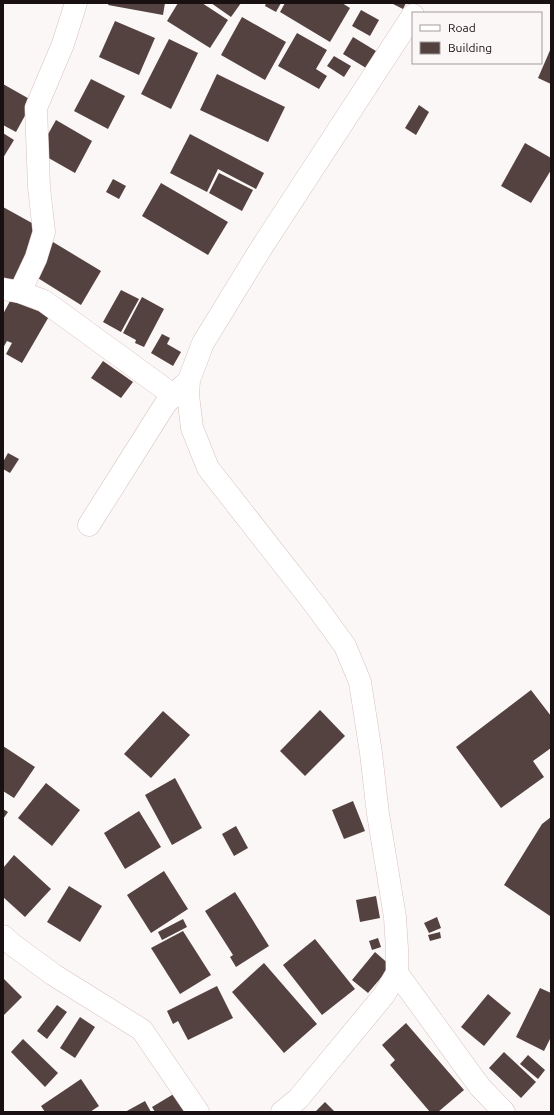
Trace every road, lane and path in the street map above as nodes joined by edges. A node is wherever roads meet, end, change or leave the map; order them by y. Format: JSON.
{"nodes":[{"id":1,"x":76,"y":3,"type":"edge"},
{"id":2,"x":421,"y":3,"type":"edge"},
{"id":3,"x":415,"y":12,"type":"edge"},
{"id":4,"x":412,"y":17,"type":"edge"},
{"id":5,"x":11,"y":290,"type":"edge"},
{"id":6,"x":189,"y":380,"type":"junction"},
{"id":7,"x":173,"y":395,"type":"junction"},
{"id":8,"x":89,"y":525,"type":"dead end"},
{"id":9,"x":3,"y":936,"type":"edge"},
{"id":10,"x":397,"y":973,"type":"junction"},
{"id":11,"x":198,"y":1112,"type":"edge"},
{"id":12,"x":282,"y":1112,"type":"edge"},
{"id":13,"x":504,"y":1112,"type":"edge"}],
"edges":[{"from":1,"to":5,"type":"street"},
{"from":2,"to":3,"type":"street"},
{"from":4,"to":6,"type":"street"},
{"from":5,"to":7,"type":"street"},
{"from":6,"to":7,"type":"street"},
{"from":6,"to":10,"type":"street"},
{"from":7,"to":8,"type":"street"},
{"from":9,"to":11,"type":"street"},
{"from":10,"to":12,"type":"street"},
{"from":10,"to":13,"type":"street"}]}
